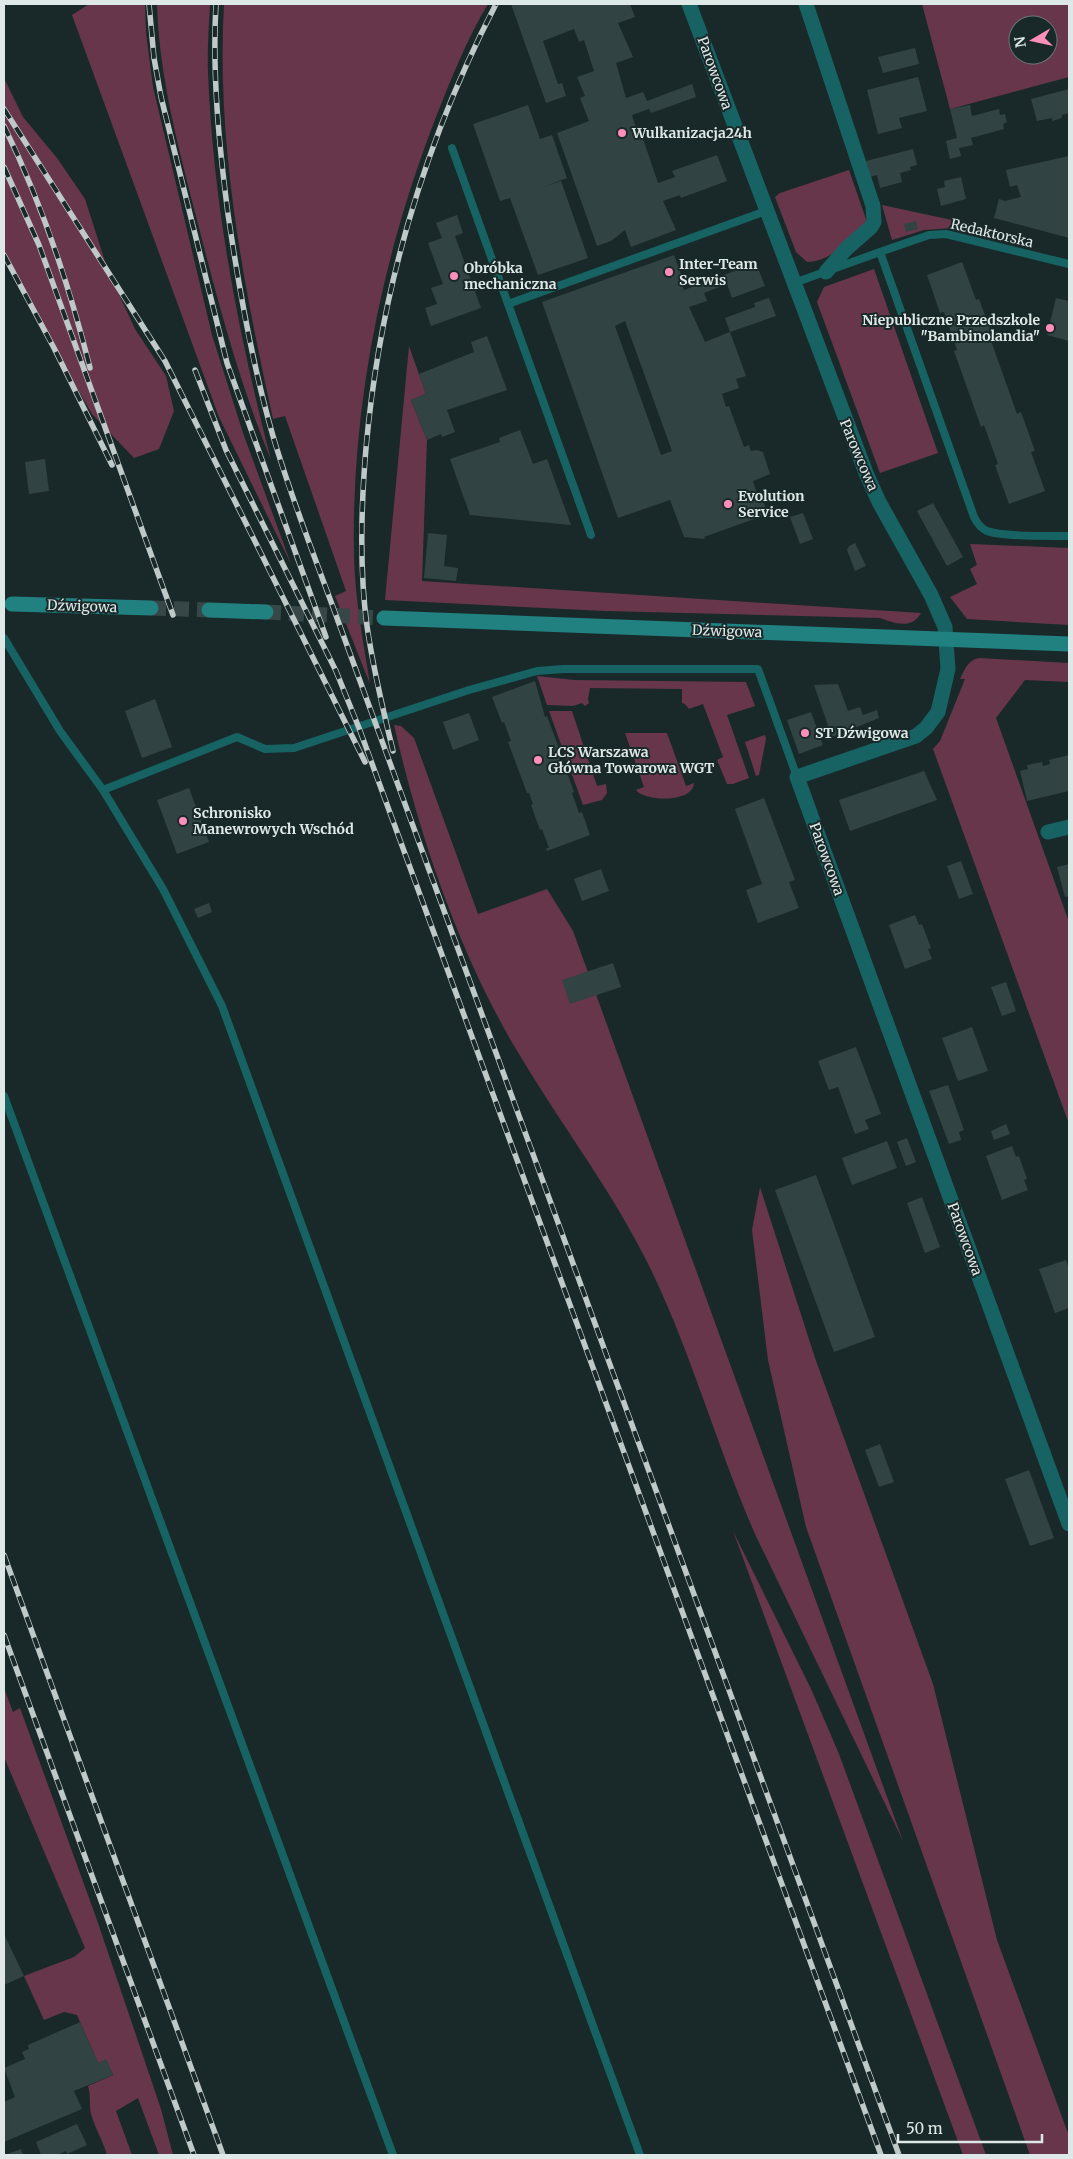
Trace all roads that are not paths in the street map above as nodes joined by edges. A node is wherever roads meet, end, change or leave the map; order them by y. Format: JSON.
{"nodes":[{"id":1,"x":689,"y":4,"type":"edge"},
{"id":2,"x":806,"y":4,"type":"edge"},
{"id":3,"x":452,"y":148,"type":"dead end"},
{"id":4,"x":766,"y":210,"type":"junction"},
{"id":5,"x":880,"y":252,"type":"junction"},
{"id":6,"x":1069,"y":264,"type":"edge"},
{"id":7,"x":826,"y":272,"type":"junction"},
{"id":8,"x":794,"y":284,"type":"junction"},
{"id":9,"x":508,"y":304,"type":"junction"},
{"id":10,"x":591,"y":536,"type":"dead end"},
{"id":11,"x":1069,"y":536,"type":"edge"},
{"id":12,"x":12,"y":604,"type":"dead end"},
{"id":13,"x":151,"y":608,"type":"tunnel mouth"},
{"id":14,"x":209,"y":610,"type":"tunnel mouth"},
{"id":15,"x":266,"y":612,"type":"tunnel mouth"},
{"id":16,"x":384,"y":618,"type":"tunnel mouth"},
{"id":17,"x":4,"y":638,"type":"edge"},
{"id":18,"x":947,"y":640,"type":"junction"},
{"id":19,"x":1069,"y":644,"type":"edge"},
{"id":20,"x":797,"y":777,"type":"junction"},
{"id":21,"x":103,"y":790,"type":"junction"},
{"id":22,"x":1069,"y":827,"type":"edge"},
{"id":23,"x":1048,"y":832,"type":"dead end"},
{"id":24,"x":4,"y":1096,"type":"edge"},
{"id":25,"x":1069,"y":1524,"type":"edge"},
{"id":26,"x":393,"y":2155,"type":"edge"},
{"id":27,"x":640,"y":2155,"type":"edge"}],
"edges":[{"from":1,"to":4,"type":"street","name":"Parowcowa"},
{"from":2,"to":7,"type":"street"},
{"from":3,"to":9,"type":"lane"},
{"from":4,"to":8,"type":"street","name":"Parowcowa"},
{"from":4,"to":9,"type":"lane"},
{"from":5,"to":6,"type":"lane","name":"Redaktorska"},
{"from":5,"to":7,"type":"lane"},
{"from":5,"to":11,"type":"lane"},
{"from":7,"to":8,"type":"lane"},
{"from":8,"to":18,"type":"street","name":"Parowcowa"},
{"from":9,"to":10,"type":"lane"},
{"from":12,"to":13,"type":"main road","name":"Dźwigowa"},
{"from":14,"to":15,"type":"main road"},
{"from":16,"to":18,"type":"main road","name":"Dźwigowa"},
{"from":17,"to":21,"type":"lane"},
{"from":18,"to":19,"type":"main road","name":"Dźwigowa"},
{"from":18,"to":20,"type":"street","name":"Parowcowa"},
{"from":20,"to":21,"type":"lane"},
{"from":20,"to":25,"type":"street","name":"Parowcowa"},
{"from":21,"to":27,"type":"lane"},
{"from":22,"to":23,"type":"street"},
{"from":24,"to":26,"type":"lane"}]}
